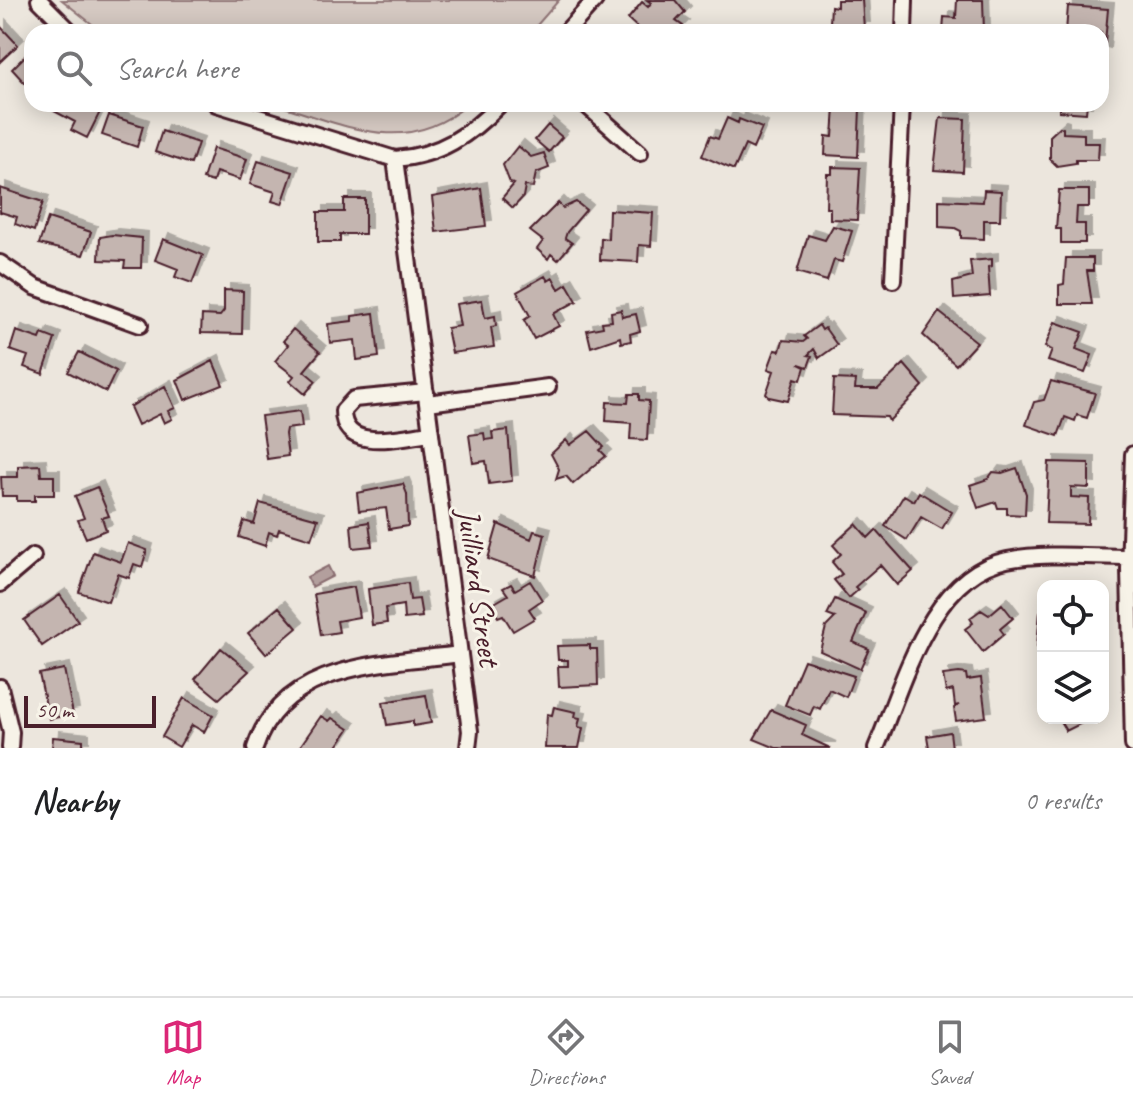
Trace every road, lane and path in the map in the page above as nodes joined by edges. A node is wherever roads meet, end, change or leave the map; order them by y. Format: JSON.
{"nodes":[{"id":1,"x":39,"y":0,"type":"edge"},
{"id":2,"x":595,"y":0,"type":"edge"},
{"id":3,"x":905,"y":0,"type":"edge"},
{"id":4,"x":63,"y":24,"type":"edge"},
{"id":5,"x":573,"y":24,"type":"edge"},
{"id":6,"x":904,"y":24,"type":"edge"},
{"id":7,"x":242,"y":112,"type":"edge"},
{"id":8,"x":492,"y":112,"type":"edge"},
{"id":9,"x":594,"y":112,"type":"edge"},
{"id":10,"x":902,"y":112,"type":"edge"},
{"id":11,"x":640,"y":153,"type":"dead end"},
{"id":12,"x":395,"y":159,"type":"junction"},
{"id":13,"x":0,"y":263,"type":"edge"},
{"id":14,"x":893,"y":280,"type":"dead end"},
{"id":15,"x":140,"y":325,"type":"dead end"},
{"id":16,"x":548,"y":387,"type":"dead end"},
{"id":17,"x":427,"y":398,"type":"junction"},
{"id":18,"x":431,"y":433,"type":"junction"},
{"id":19,"x":1133,"y":454,"type":"edge"},
{"id":20,"x":33,"y":556,"type":"dead end"},
{"id":21,"x":1129,"y":557,"type":"junction"},
{"id":22,"x":0,"y":584,"type":"edge"},
{"id":23,"x":460,"y":654,"type":"junction"},
{"id":24,"x":0,"y":687,"type":"edge"},
{"id":25,"x":1133,"y":745,"type":"edge"},
{"id":26,"x":10,"y":748,"type":"edge"},
{"id":27,"x":255,"y":748,"type":"edge"},
{"id":28,"x":468,"y":748,"type":"edge"},
{"id":29,"x":876,"y":748,"type":"edge"}],
"edges":[{"from":1,"to":4,"type":"street"},
{"from":2,"to":5,"type":"street"},
{"from":3,"to":6,"type":"street"},
{"from":7,"to":12,"type":"street"},
{"from":8,"to":12,"type":"street"},
{"from":9,"to":11,"type":"street"},
{"from":10,"to":14,"type":"street"},
{"from":12,"to":17,"type":"street","name":"Juilliard Street"},
{"from":13,"to":15,"type":"street"},
{"from":16,"to":17,"type":"street"},
{"from":17,"to":18,"type":"street","name":"Juilliard Street"},
{"from":17,"to":18,"type":"street"},
{"from":18,"to":23,"type":"street","name":"Juilliard Street"},
{"from":19,"to":21,"type":"street"},
{"from":20,"to":22,"type":"street"},
{"from":21,"to":25,"type":"street"},
{"from":21,"to":29,"type":"street"},
{"from":23,"to":27,"type":"street"},
{"from":23,"to":28,"type":"street","name":"Juilliard Street"},
{"from":24,"to":26,"type":"street"}]}
